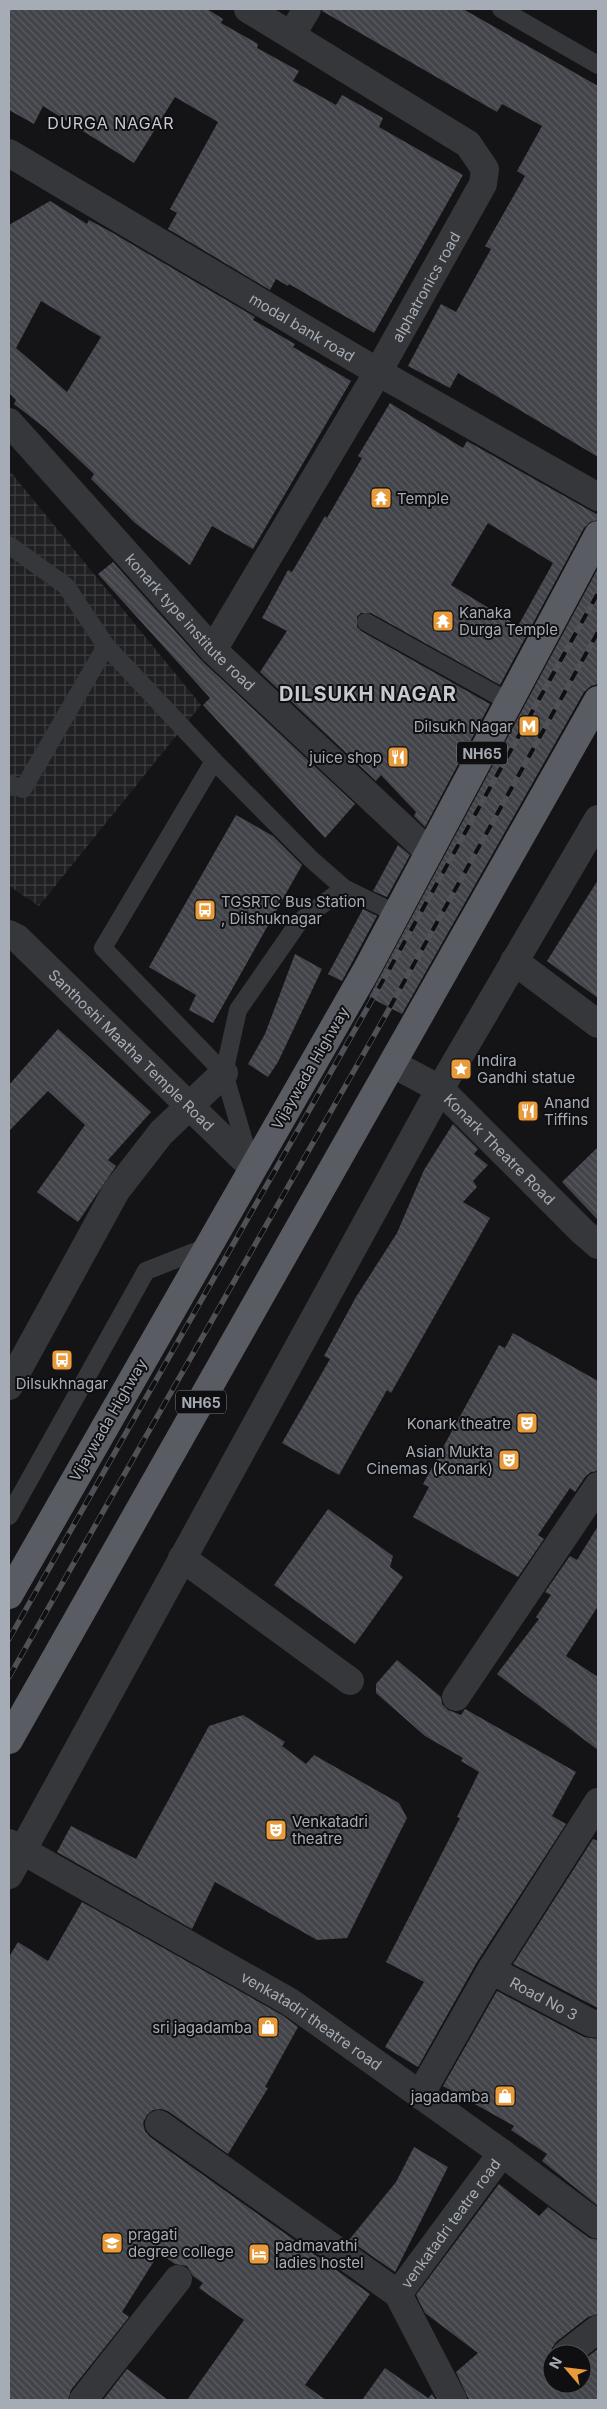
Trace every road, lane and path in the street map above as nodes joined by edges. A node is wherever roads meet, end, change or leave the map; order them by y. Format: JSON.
{"nodes":[{"id":1,"x":248,"y":9,"type":"edge"},
{"id":2,"x":307,"y":9,"type":"edge"},
{"id":3,"x":501,"y":9,"type":"edge"},
{"id":4,"x":292,"y":34,"type":"junction"},
{"id":5,"x":598,"y":65,"type":"edge"},
{"id":6,"x":9,"y":153,"type":"edge"},
{"id":7,"x":378,"y":372,"type":"junction"},
{"id":8,"x":9,"y":422,"type":"edge"},
{"id":9,"x":598,"y":497,"type":"edge"},
{"id":10,"x":598,"y":535,"type":"edge"},
{"id":11,"x":9,"y":545,"type":"edge"},
{"id":12,"x":366,"y":622,"type":"dead end"},
{"id":13,"x":106,"y":646,"type":"junction"},
{"id":14,"x":213,"y":650,"type":"junction"},
{"id":15,"x":598,"y":700,"type":"edge"},
{"id":16,"x":509,"y":702,"type":"junction"},
{"id":17,"x":214,"y":761,"type":"junction"},
{"id":18,"x":9,"y":784,"type":"edge"},
{"id":19,"x":598,"y":819,"type":"edge"},
{"id":20,"x":429,"y":852,"type":"junction"},
{"id":21,"x":344,"y":888,"type":"junction"},
{"id":22,"x":395,"y":913,"type":"junction"},
{"id":23,"x":9,"y":934,"type":"edge"},
{"id":24,"x":514,"y":961,"type":"junction"},
{"id":25,"x":598,"y":1024,"type":"edge"},
{"id":26,"x":393,"y":1064,"type":"junction"},
{"id":27,"x":224,"y":1073,"type":"junction"},
{"id":28,"x":440,"y":1089,"type":"junction"},
{"id":29,"x":190,"y":1106,"type":"junction"},
{"id":30,"x":252,"y":1167,"type":"junction"},
{"id":31,"x":598,"y":1244,"type":"edge"},
{"id":32,"x":207,"y":1247,"type":"junction"},
{"id":33,"x":9,"y":1386,"type":"edge"},
{"id":34,"x":598,"y":1486,"type":"edge"},
{"id":35,"x":9,"y":1516,"type":"edge"},
{"id":36,"x":182,"y":1558,"type":"junction"},
{"id":37,"x":9,"y":1594,"type":"edge"},
{"id":38,"x":350,"y":1681,"type":"dead end"},
{"id":39,"x":456,"y":1697,"type":"dead end"},
{"id":40,"x":9,"y":1740,"type":"edge"},
{"id":41,"x":598,"y":1802,"type":"edge"},
{"id":42,"x":15,"y":1847,"type":"edge"},
{"id":43,"x":9,"y":1875,"type":"edge"},
{"id":44,"x":491,"y":1970,"type":"junction"},
{"id":45,"x":598,"y":2024,"type":"edge"},
{"id":46,"x":420,"y":2095,"type":"junction"},
{"id":47,"x":159,"y":2124,"type":"dead end"},
{"id":48,"x":502,"y":2153,"type":"junction"},
{"id":49,"x":598,"y":2225,"type":"edge"},
{"id":50,"x":178,"y":2279,"type":"dead end"},
{"id":51,"x":398,"y":2294,"type":"junction"},
{"id":52,"x":598,"y":2329,"type":"edge"},
{"id":53,"x":579,"y":2344,"type":"edge"},
{"id":54,"x":83,"y":2400,"type":"edge"},
{"id":55,"x":453,"y":2400,"type":"edge"}],
"edges":[{"from":1,"to":4,"type":"street","name":"alphatronics road"},
{"from":2,"to":4,"type":"street"},
{"from":3,"to":5,"type":"lane"},
{"from":4,"to":7,"type":"street","name":"alphatronics road"},
{"from":6,"to":7,"type":"street","name":"modal bank road"},
{"from":7,"to":9,"type":"street","name":"modal bank road"},
{"from":7,"to":14,"type":"street","name":"alphatronics road"},
{"from":8,"to":14,"type":"street","name":"konark type institute road"},
{"from":10,"to":16,"type":"highway","name":"Vijaywada Highway","number":"NH65"},
{"from":11,"to":13,"type":"lane"},
{"from":12,"to":16,"type":"lane"},
{"from":13,"to":17,"type":"lane"},
{"from":13,"to":18,"type":"lane"},
{"from":14,"to":20,"type":"street","name":"konark type institute road"},
{"from":15,"to":26,"type":"highway","number":"NH65"},
{"from":16,"to":20,"type":"highway","name":"Vijaywada Highway","number":"NH65"},
{"from":17,"to":21,"type":"lane"},
{"from":17,"to":27,"type":"lane"},
{"from":19,"to":24,"type":"street"},
{"from":20,"to":22,"type":"highway","name":"Vijaywada Highway","number":"NH65"},
{"from":21,"to":22,"type":"lane"},
{"from":21,"to":27,"type":"lane"},
{"from":22,"to":30,"type":"highway","name":"Vijaywada Highway","number":"NH65"},
{"from":23,"to":29,"type":"street","name":"Santhoshi Maatha Temple Road"},
{"from":24,"to":25,"type":"street"},
{"from":24,"to":28,"type":"street"},
{"from":26,"to":28,"type":"street","name":"Konark Theatre Road"},
{"from":26,"to":40,"type":"highway","number":"NH65"},
{"from":27,"to":29,"type":"street"},
{"from":27,"to":30,"type":"lane"},
{"from":28,"to":31,"type":"street","name":"Konark Theatre Road"},
{"from":28,"to":36,"type":"street"},
{"from":29,"to":30,"type":"street","name":"Santhoshi Maatha Temple Road"},
{"from":29,"to":33,"type":"street"},
{"from":30,"to":32,"type":"highway","name":"Vijaywada Highway","number":"NH65"},
{"from":32,"to":35,"type":"lane"},
{"from":32,"to":37,"type":"highway","name":"Vijaywada Highway","number":"NH65"},
{"from":34,"to":39,"type":"street"},
{"from":36,"to":38,"type":"street"},
{"from":36,"to":42,"type":"street"},
{"from":41,"to":44,"type":"street"},
{"from":42,"to":43,"type":"street"},
{"from":42,"to":46,"type":"street","name":"venkatadri theatre road"},
{"from":44,"to":45,"type":"street","name":"Road No 3"},
{"from":44,"to":46,"type":"street"},
{"from":46,"to":48,"type":"street","name":"venkatadri theatre road"},
{"from":47,"to":51,"type":"street"},
{"from":48,"to":49,"type":"street","name":"venkatadri theatre road"},
{"from":48,"to":51,"type":"street","name":"venkatadri teatre road"},
{"from":50,"to":54,"type":"street"},
{"from":51,"to":55,"type":"street"},
{"from":52,"to":53,"type":"street"}]}
